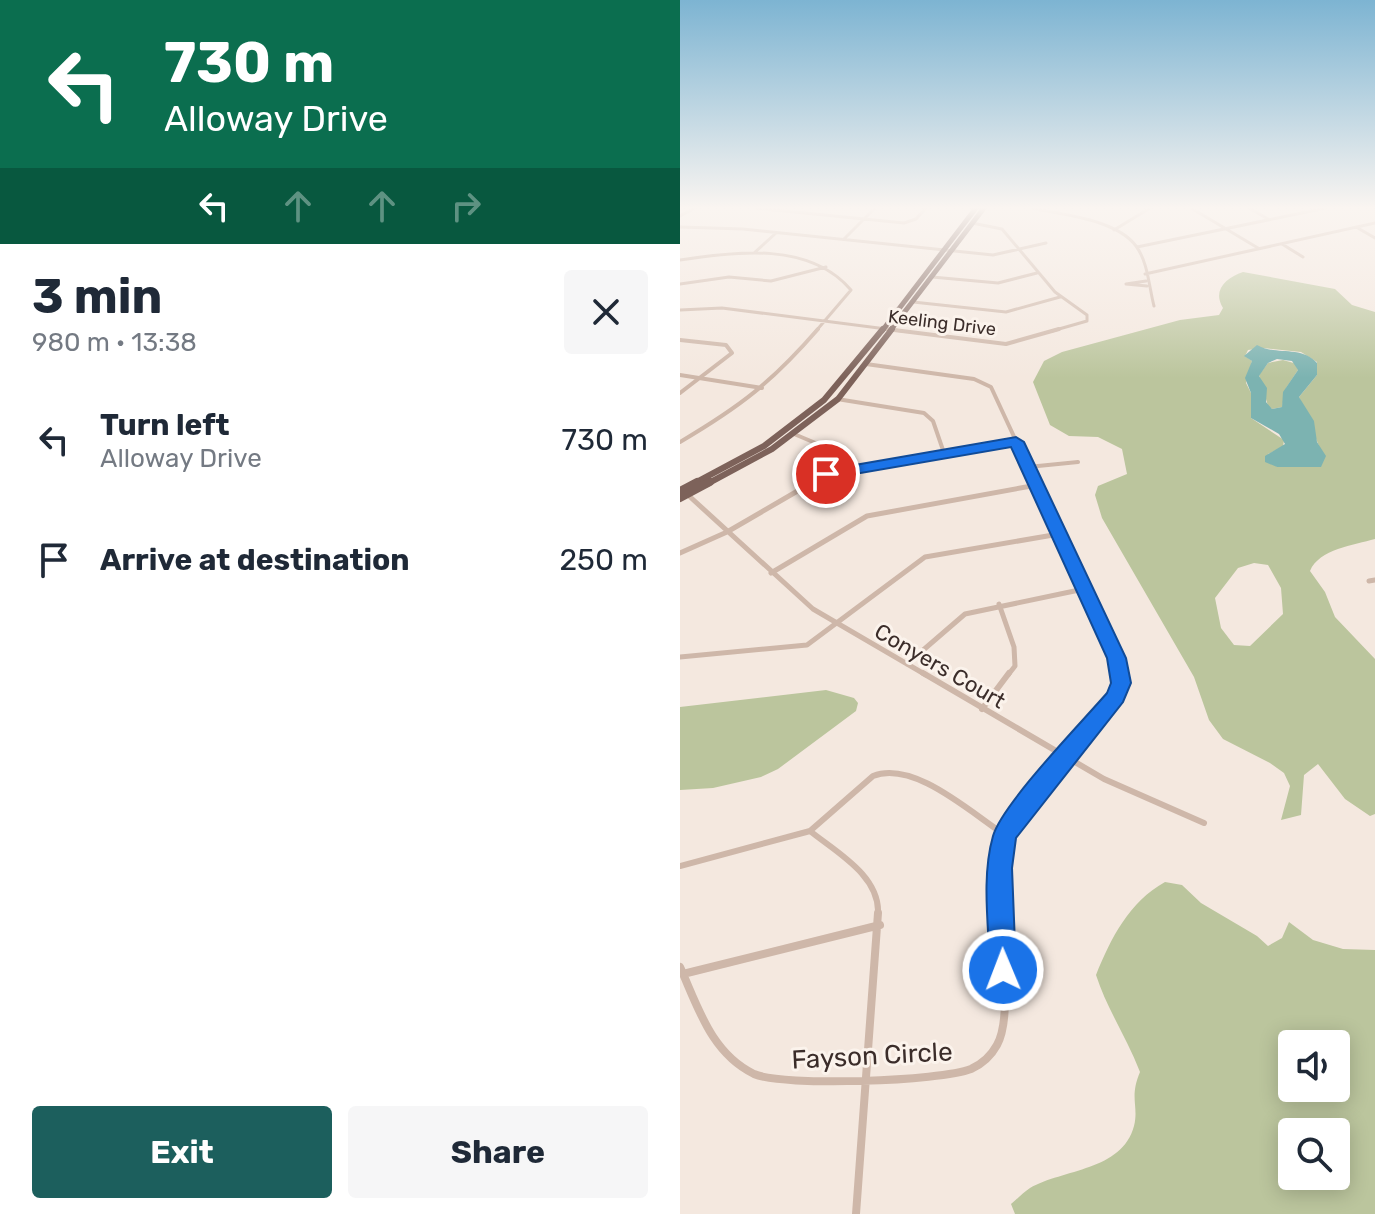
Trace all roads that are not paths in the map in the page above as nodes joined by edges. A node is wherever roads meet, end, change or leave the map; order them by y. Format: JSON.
{"nodes":[{"id":1,"x":823,"y":265,"type":"edge"},
{"id":2,"x":936,"y":265,"type":"edge"},
{"id":3,"x":939,"y":265,"type":"edge"},
{"id":4,"x":1030,"y":265,"type":"edge"},
{"id":5,"x":1142,"y":265,"type":"edge"},
{"id":6,"x":1186,"y":265,"type":"edge"},
{"id":7,"x":827,"y":266,"type":"junction"},
{"id":8,"x":1037,"y":273,"type":"junction"},
{"id":9,"x":1145,"y":274,"type":"junction"},
{"id":10,"x":932,"y":277,"type":"junction"},
{"id":11,"x":680,"y":284,"type":"edge"},
{"id":12,"x":1061,"y":297,"type":"junction"},
{"id":13,"x":913,"y":302,"type":"junction"},
{"id":14,"x":1154,"y":306,"type":"dead end"},
{"id":15,"x":680,"y":310,"type":"edge"},
{"id":16,"x":825,"y":322,"type":"junction"},
{"id":17,"x":882,"y":329,"type":"junction"},
{"id":18,"x":891,"y":330,"type":"junction"},
{"id":19,"x":680,"y":340,"type":"edge"},
{"id":20,"x":866,"y":364,"type":"junction"},
{"id":21,"x":680,"y":375,"type":"edge"},
{"id":22,"x":704,"y":378,"type":"junction"},
{"id":23,"x":763,"y":389,"type":"junction"},
{"id":24,"x":834,"y":389,"type":"junction"},
{"id":25,"x":680,"y":393,"type":"edge"},
{"id":26,"x":838,"y":399,"type":"junction"},
{"id":27,"x":826,"y":404,"type":"junction"},
{"id":28,"x":794,"y":434,"type":"junction"},
{"id":29,"x":680,"y":442,"type":"edge"},
{"id":30,"x":1016,"y":442,"type":"junction"},
{"id":31,"x":944,"y":453,"type":"junction"},
{"id":32,"x":1078,"y":462,"type":"dead end"},
{"id":33,"x":1028,"y":467,"type":"junction"},
{"id":34,"x":849,"y":468,"type":"junction"},
{"id":35,"x":1037,"y":485,"type":"junction"},
{"id":36,"x":683,"y":494,"type":"edge"},
{"id":37,"x":727,"y":532,"type":"junction"},
{"id":38,"x":1059,"y":534,"type":"junction"},
{"id":39,"x":680,"y":553,"type":"edge"},
{"id":40,"x":771,"y":573,"type":"junction"},
{"id":41,"x":1084,"y":589,"type":"junction"},
{"id":42,"x":999,"y":604,"type":"junction"},
{"id":43,"x":838,"y":625,"type":"junction"},
{"id":44,"x":680,"y":657,"type":"edge"},
{"id":45,"x":907,"y":664,"type":"junction"},
{"id":46,"x":982,"y":709,"type":"junction"},
{"id":47,"x":1065,"y":757,"type":"junction"},
{"id":48,"x":1204,"y":823,"type":"dead end"},
{"id":49,"x":810,"y":831,"type":"junction"},
{"id":50,"x":1005,"y":835,"type":"junction"},
{"id":51,"x":680,"y":866,"type":"edge"},
{"id":52,"x":880,"y":925,"type":"junction"},
{"id":53,"x":682,"y":971,"type":"edge"},
{"id":54,"x":868,"y":1078,"type":"junction"},
{"id":55,"x":856,"y":1214,"type":"edge"}],
"edges":[{"from":1,"to":7,"type":"street"},
{"from":2,"to":17,"type":"main road"},
{"from":3,"to":10,"type":"main road"},
{"from":4,"to":8,"type":"street","name":"Keeling Drive"},
{"from":5,"to":9,"type":"street"},
{"from":6,"to":9,"type":"street"},
{"from":7,"to":11,"type":"street"},
{"from":7,"to":16,"type":"street"},
{"from":8,"to":10,"type":"street"},
{"from":8,"to":12,"type":"street","name":"Keeling Drive"},
{"from":9,"to":14,"type":"street"},
{"from":10,"to":13,"type":"main road"},
{"from":12,"to":13,"type":"street"},
{"from":12,"to":18,"type":"street","name":"Keeling Drive"},
{"from":13,"to":18,"type":"main road"},
{"from":15,"to":16,"type":"street","name":"Keeling Drive"},
{"from":16,"to":17,"type":"street","name":"Keeling Drive"},
{"from":16,"to":23,"type":"street"},
{"from":17,"to":18,"type":"street","name":"Keeling Drive"},
{"from":17,"to":24,"type":"main road"},
{"from":18,"to":20,"type":"main road"},
{"from":19,"to":22,"type":"street"},
{"from":20,"to":26,"type":"main road"},
{"from":20,"to":30,"type":"street"},
{"from":21,"to":22,"type":"street"},
{"from":22,"to":23,"type":"street"},
{"from":22,"to":25,"type":"street"},
{"from":23,"to":29,"type":"street"},
{"from":24,"to":26,"type":"main road"},
{"from":24,"to":27,"type":"main road"},
{"from":26,"to":27,"type":"main road"},
{"from":26,"to":31,"type":"street"},
{"from":27,"to":28,"type":"main road"},
{"from":27,"to":36,"type":"main road"},
{"from":28,"to":34,"type":"street"},
{"from":28,"to":36,"type":"main road"},
{"from":30,"to":31,"type":"street"},
{"from":30,"to":33,"type":"street"},
{"from":31,"to":34,"type":"street"},
{"from":32,"to":33,"type":"street"},
{"from":33,"to":35,"type":"street"},
{"from":34,"to":37,"type":"street"},
{"from":35,"to":38,"type":"street"},
{"from":35,"to":40,"type":"street"},
{"from":36,"to":37,"type":"street","name":"Conyers Court"},
{"from":37,"to":39,"type":"street"},
{"from":37,"to":40,"type":"street","name":"Conyers Court"},
{"from":38,"to":41,"type":"street"},
{"from":38,"to":43,"type":"street"},
{"from":40,"to":43,"type":"street","name":"Conyers Court"},
{"from":41,"to":42,"type":"street"},
{"from":41,"to":47,"type":"street"},
{"from":42,"to":45,"type":"street"},
{"from":42,"to":46,"type":"street"},
{"from":43,"to":44,"type":"street"},
{"from":43,"to":45,"type":"street","name":"Conyers Court"},
{"from":45,"to":46,"type":"street","name":"Conyers Court"},
{"from":46,"to":47,"type":"street","name":"Conyers Court"},
{"from":47,"to":48,"type":"street","name":"Conyers Court"},
{"from":47,"to":50,"type":"street"},
{"from":49,"to":50,"type":"street"},
{"from":49,"to":51,"type":"street"},
{"from":49,"to":52,"type":"street"},
{"from":50,"to":54,"type":"street","name":"Fayson Circle"},
{"from":52,"to":53,"type":"street"},
{"from":52,"to":54,"type":"street"},
{"from":53,"to":54,"type":"street","name":"Fayson Circle"},
{"from":54,"to":55,"type":"street"}]}
